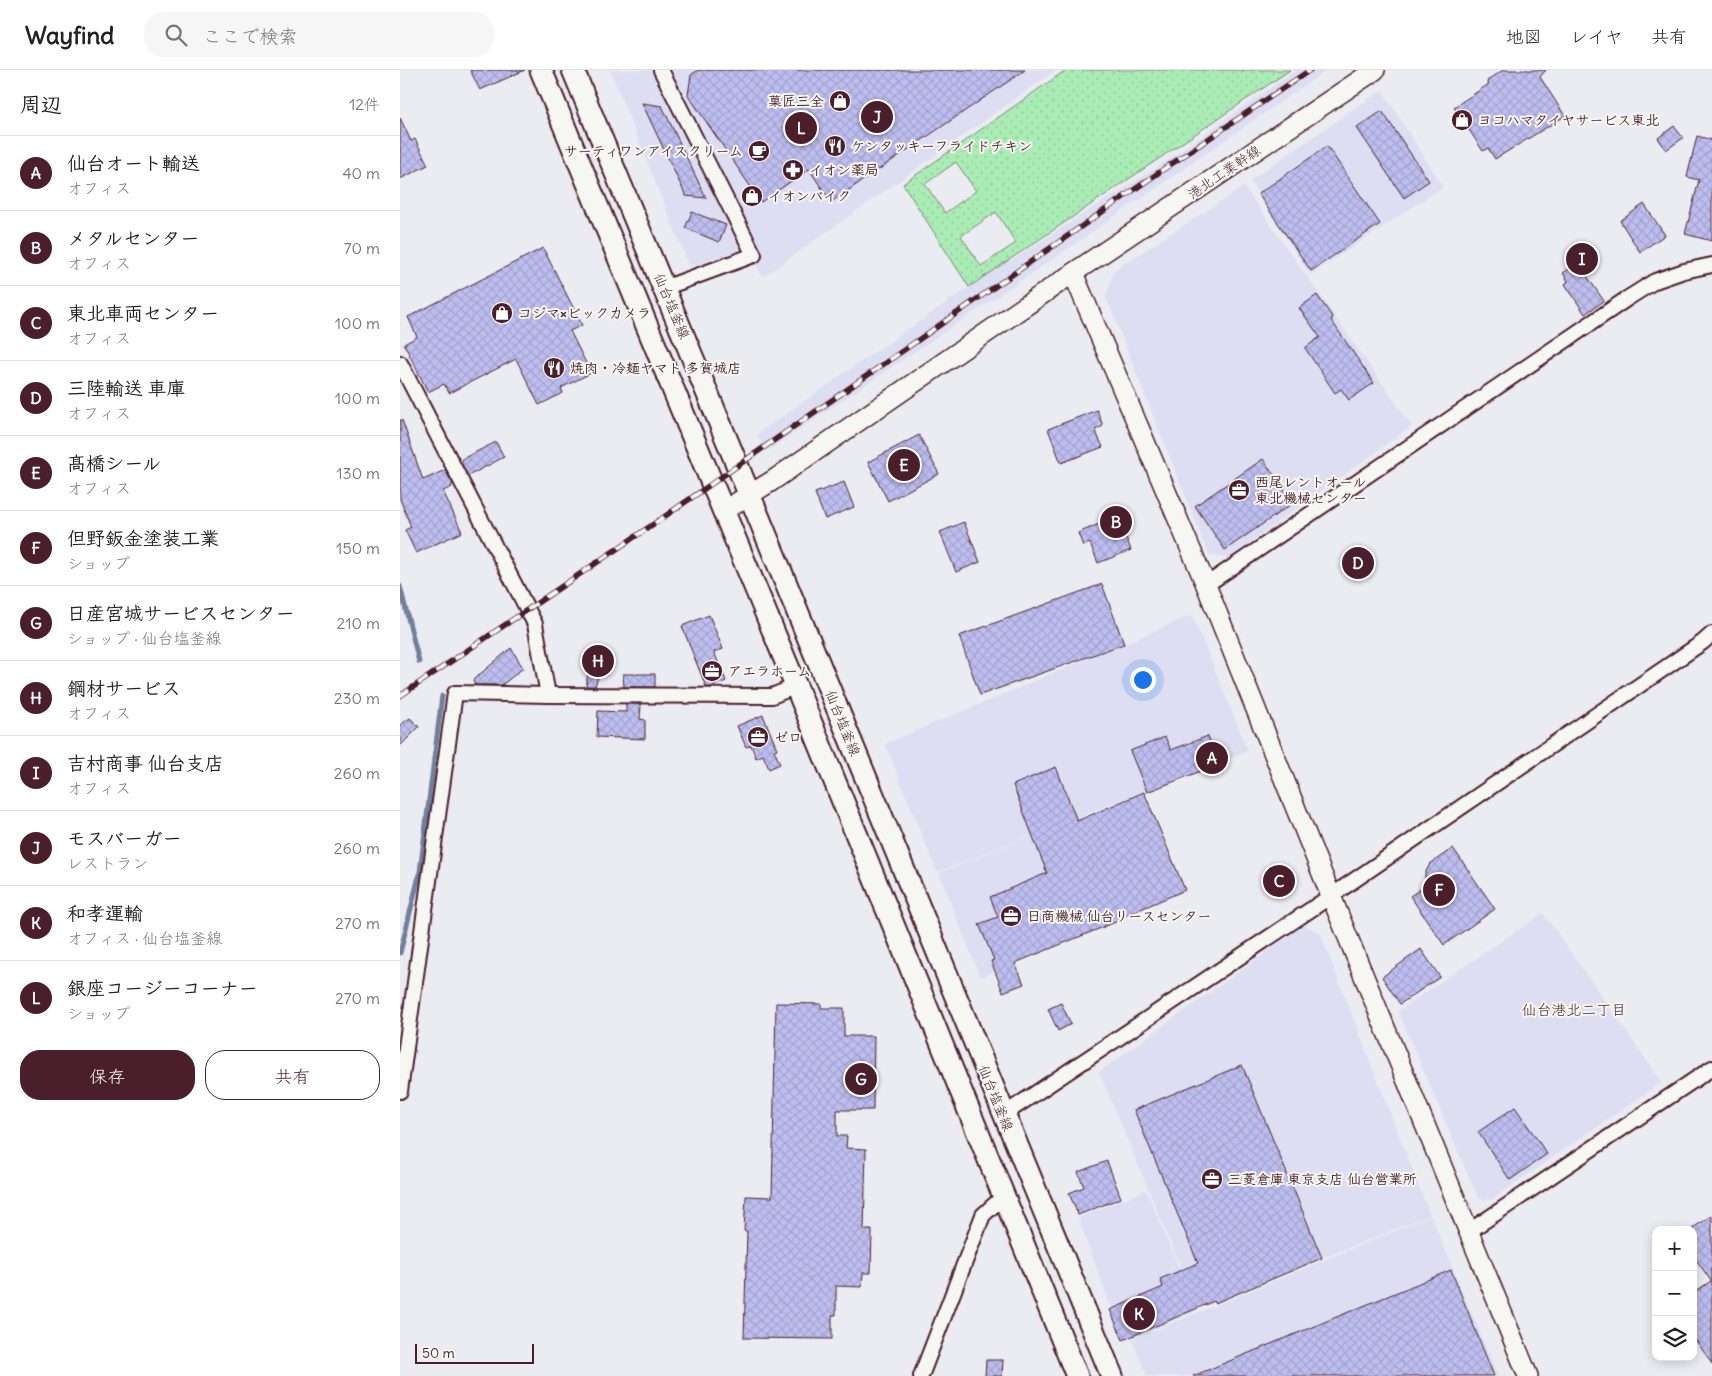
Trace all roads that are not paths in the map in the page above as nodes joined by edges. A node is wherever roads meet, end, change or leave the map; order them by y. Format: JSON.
{"nodes":[{"id":1,"x":541,"y":70,"type":"edge"},
{"id":2,"x":573,"y":70,"type":"edge"},
{"id":3,"x":661,"y":70,"type":"edge"},
{"id":4,"x":1375,"y":70,"type":"edge"},
{"id":5,"x":1712,"y":265,"type":"edge"},
{"id":6,"x":1073,"y":273,"type":"junction"},
{"id":7,"x":664,"y":288,"type":"junction"},
{"id":8,"x":400,"y":363,"type":"edge"},
{"id":9,"x":750,"y":495,"type":"junction"},
{"id":10,"x":723,"y":511,"type":"junction"},
{"id":11,"x":1206,"y":585,"type":"junction"},
{"id":12,"x":1712,"y":634,"type":"edge"},
{"id":13,"x":796,"y":686,"type":"junction"},
{"id":14,"x":548,"y":696,"type":"junction"},
{"id":15,"x":1331,"y":896,"type":"junction"},
{"id":16,"x":1712,"y":1068,"type":"edge"},
{"id":17,"x":400,"y":1091,"type":"edge"},
{"id":18,"x":1003,"y":1116,"type":"junction"},
{"id":19,"x":1004,"y":1196,"type":"junction"},
{"id":20,"x":1468,"y":1232,"type":"junction"},
{"id":21,"x":921,"y":1376,"type":"edge"},
{"id":22,"x":1078,"y":1376,"type":"edge"},
{"id":23,"x":1112,"y":1376,"type":"edge"},
{"id":24,"x":1528,"y":1376,"type":"edge"}],
"edges":[{"from":1,"to":10,"type":"main road"},
{"from":2,"to":7,"type":"main road","name":"仙台塩釜線"},
{"from":3,"to":7,"type":"street"},
{"from":4,"to":6,"type":"street","name":"港北工業幹線"},
{"from":5,"to":11,"type":"street"},
{"from":6,"to":9,"type":"street","name":"港北工業幹線"},
{"from":6,"to":11,"type":"street"},
{"from":7,"to":9,"type":"main road","name":"仙台塩釜線"},
{"from":8,"to":14,"type":"street"},
{"from":9,"to":10,"type":"street","name":"港北工業幹線"},
{"from":9,"to":18,"type":"main road","name":"仙台塩釜線"},
{"from":10,"to":13,"type":"main road"},
{"from":11,"to":15,"type":"street"},
{"from":12,"to":15,"type":"street"},
{"from":13,"to":14,"type":"street"},
{"from":13,"to":19,"type":"main road"},
{"from":14,"to":17,"type":"street"},
{"from":15,"to":18,"type":"street"},
{"from":15,"to":20,"type":"street"},
{"from":16,"to":20,"type":"street"},
{"from":18,"to":23,"type":"main road","name":"仙台塩釜線"},
{"from":19,"to":21,"type":"street"},
{"from":19,"to":22,"type":"main road"},
{"from":20,"to":24,"type":"street"}]}
